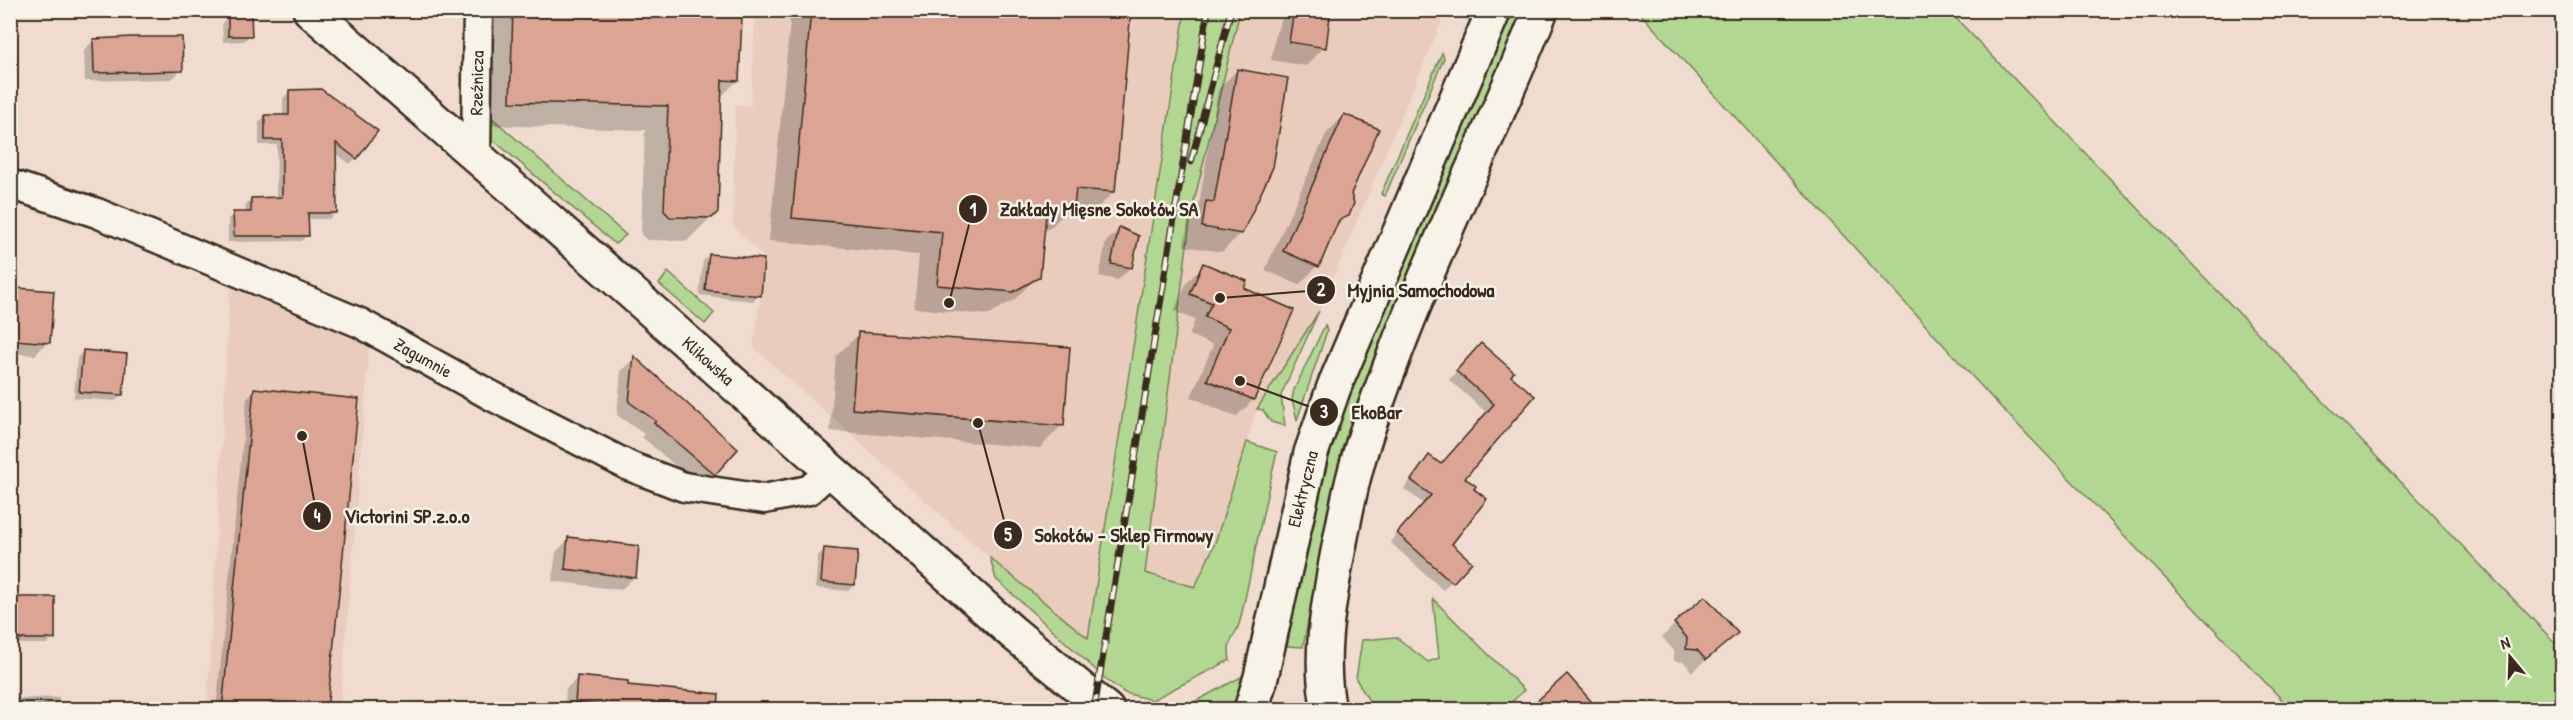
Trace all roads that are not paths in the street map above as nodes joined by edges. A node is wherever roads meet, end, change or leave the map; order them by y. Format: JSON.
{"nodes":[{"id":1,"x":310,"y":10,"type":"edge"},
{"id":2,"x":478,"y":10,"type":"edge"},
{"id":3,"x":1494,"y":10,"type":"edge"},
{"id":4,"x":1541,"y":10,"type":"edge"},
{"id":5,"x":476,"y":155,"type":"junction"},
{"id":6,"x":10,"y":184,"type":"edge"},
{"id":7,"x":831,"y":470,"type":"junction"},
{"id":8,"x":1107,"y":710,"type":"edge"},
{"id":9,"x":1251,"y":710,"type":"edge"},
{"id":10,"x":1329,"y":710,"type":"edge"}],
"edges":[{"from":1,"to":5,"type":"main road","name":"Klikowska"},
{"from":2,"to":5,"type":"street","name":"Rzeźnicza"},
{"from":3,"to":9,"type":"main road","name":"Elektryczna"},
{"from":4,"to":10,"type":"main road"},
{"from":5,"to":7,"type":"main road","name":"Klikowska"},
{"from":6,"to":7,"type":"street","name":"Zagumnie"},
{"from":7,"to":8,"type":"main road","name":"Klikowska"}]}
